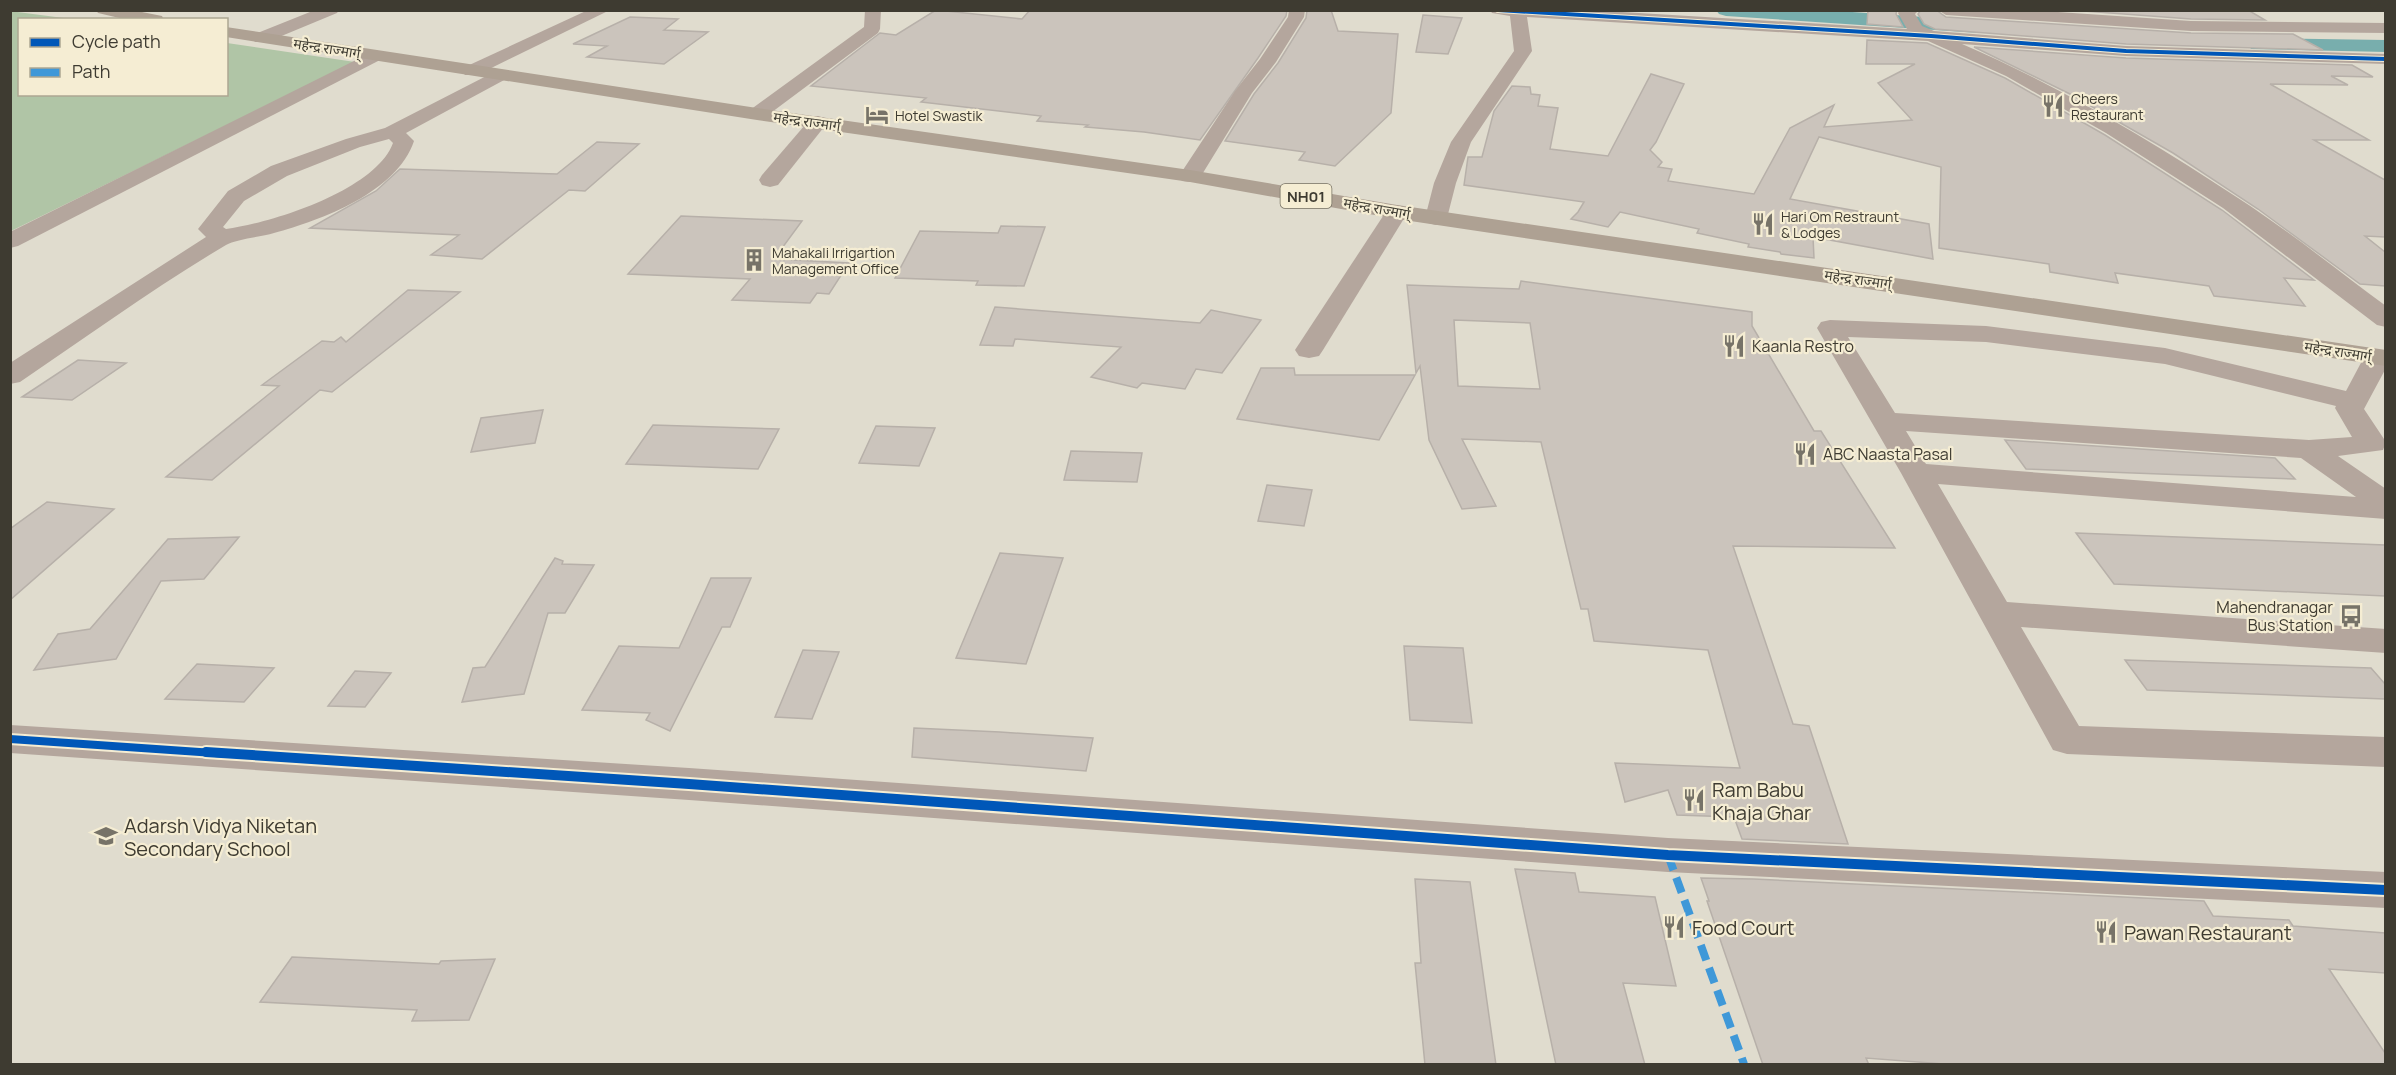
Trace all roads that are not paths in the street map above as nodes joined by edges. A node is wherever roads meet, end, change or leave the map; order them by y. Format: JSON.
{"nodes":[{"id":1,"x":104,"y":10,"type":"edge"},
{"id":2,"x":331,"y":10,"type":"edge"},
{"id":3,"x":602,"y":10,"type":"edge"},
{"id":4,"x":873,"y":10,"type":"edge"},
{"id":5,"x":1297,"y":10,"type":"edge"},
{"id":6,"x":1498,"y":10,"type":"edge"},
{"id":7,"x":1946,"y":10,"type":"edge"},
{"id":8,"x":1518,"y":12,"type":"edge"},
{"id":9,"x":146,"y":18,"type":"edge"},
{"id":10,"x":1916,"y":23,"type":"edge"},
{"id":11,"x":2385,"y":28,"type":"edge"},
{"id":12,"x":228,"y":32,"type":"edge"},
{"id":13,"x":261,"y":38,"type":"junction"},
{"id":14,"x":374,"y":56,"type":"junction"},
{"id":15,"x":2385,"y":59,"type":"edge"},
{"id":16,"x":471,"y":71,"type":"junction"},
{"id":17,"x":500,"y":75,"type":"junction"},
{"id":18,"x":757,"y":114,"type":"junction"},
{"id":19,"x":818,"y":122,"type":"junction"},
{"id":20,"x":392,"y":132,"type":"junction"},
{"id":21,"x":1190,"y":176,"type":"junction"},
{"id":22,"x":770,"y":180,"type":"dead end"},
{"id":23,"x":1397,"y":212,"type":"junction"},
{"id":24,"x":1436,"y":218,"type":"junction"},
{"id":25,"x":222,"y":237,"type":"junction"},
{"id":26,"x":10,"y":241,"type":"edge"},
{"id":27,"x":2385,"y":319,"type":"edge"},
{"id":28,"x":1309,"y":350,"type":"dead end"},
{"id":29,"x":2381,"y":364,"type":"edge"},
{"id":30,"x":10,"y":376,"type":"edge"},
{"id":31,"x":2355,"y":402,"type":"junction"},
{"id":32,"x":1884,"y":421,"type":"junction"},
{"id":33,"x":2309,"y":449,"type":"junction"},
{"id":34,"x":1916,"y":473,"type":"junction"},
{"id":35,"x":2385,"y":504,"type":"edge"},
{"id":36,"x":2385,"y":509,"type":"edge"},
{"id":37,"x":1996,"y":613,"type":"junction"},
{"id":38,"x":2385,"y":641,"type":"edge"},
{"id":39,"x":10,"y":739,"type":"edge"},
{"id":40,"x":2385,"y":753,"type":"edge"},
{"id":41,"x":2385,"y":890,"type":"edge"}],
"edges":[{"from":1,"to":9,"type":"highway"},
{"from":2,"to":13,"type":"street"},
{"from":3,"to":16,"type":"street"},
{"from":4,"to":18,"type":"street"},
{"from":5,"to":21,"type":"street"},
{"from":6,"to":8,"type":"street"},
{"from":7,"to":11,"type":"street"},
{"from":8,"to":10,"type":"street"},
{"from":8,"to":24,"type":"street"},
{"from":10,"to":15,"type":"street"},
{"from":10,"to":27,"type":"street"},
{"from":12,"to":13,"type":"highway","name":"महेन्द्र राज्मार्ग्","number":"NH01"},
{"from":13,"to":14,"type":"highway","name":"महेन्द्र राज्मार्ग्","number":"NH01"},
{"from":14,"to":16,"type":"highway","name":"महेन्द्र राज्मार्ग्","number":"NH01"},
{"from":14,"to":26,"type":"street"},
{"from":16,"to":17,"type":"highway","name":"महेन्द्र राज्मार्ग्","number":"NH01"},
{"from":17,"to":18,"type":"highway","name":"महेन्द्र राज्मार्ग्","number":"NH01"},
{"from":17,"to":20,"type":"street"},
{"from":18,"to":19,"type":"highway","name":"महेन्द्र राज्मार्ग्","number":"NH01"},
{"from":19,"to":21,"type":"highway","name":"महेन्द्र राज्मार्ग्","number":"NH01"},
{"from":19,"to":22,"type":"street"},
{"from":20,"to":25,"type":"street"},
{"from":20,"to":25,"type":"street"},
{"from":21,"to":23,"type":"highway","name":"महेन्द्र राज्मार्ग्","number":"NH01"},
{"from":23,"to":24,"type":"highway","name":"महेन्द्र राज्मार्ग्","number":"NH01"},
{"from":23,"to":28,"type":"street"},
{"from":24,"to":29,"type":"highway","name":"महेन्द्र राज्मार्ग्","number":"NH01"},
{"from":25,"to":30,"type":"street"},
{"from":29,"to":31,"type":"street"},
{"from":31,"to":32,"type":"street"},
{"from":31,"to":33,"type":"street"},
{"from":32,"to":33,"type":"street"},
{"from":32,"to":34,"type":"street"},
{"from":33,"to":35,"type":"street"},
{"from":34,"to":36,"type":"street"},
{"from":34,"to":37,"type":"street"},
{"from":37,"to":38,"type":"street"},
{"from":37,"to":40,"type":"street"},
{"from":39,"to":41,"type":"street"}]}
